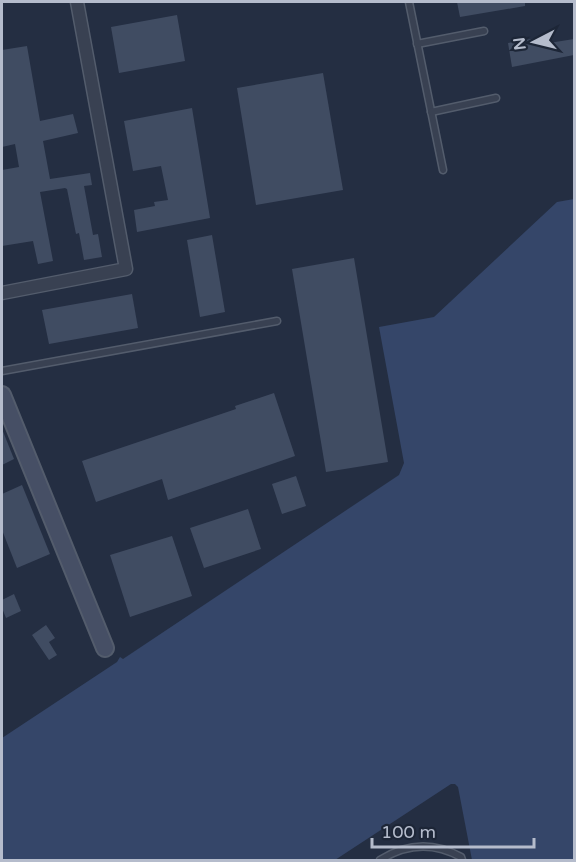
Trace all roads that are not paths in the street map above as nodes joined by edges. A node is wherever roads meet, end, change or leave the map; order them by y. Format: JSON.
{"nodes":[{"id":1,"x":77,"y":2,"type":"edge"},
{"id":2,"x":409,"y":2,"type":"edge"},
{"id":3,"x":484,"y":31,"type":"dead end"},
{"id":4,"x":417,"y":44,"type":"junction"},
{"id":5,"x":496,"y":98,"type":"dead end"},
{"id":6,"x":431,"y":112,"type":"junction"},
{"id":7,"x":443,"y":170,"type":"dead end"},
{"id":8,"x":2,"y":293,"type":"edge"},
{"id":9,"x":277,"y":321,"type":"dead end"},
{"id":10,"x":2,"y":371,"type":"edge"},
{"id":11,"x":2,"y":395,"type":"edge"},
{"id":12,"x":105,"y":648,"type":"dead end"},
{"id":13,"x":380,"y":861,"type":"edge"},
{"id":14,"x":462,"y":861,"type":"edge"}],
"edges":[{"from":1,"to":8,"type":"street"},
{"from":2,"to":4,"type":"lane"},
{"from":3,"to":4,"type":"lane"},
{"from":4,"to":6,"type":"lane"},
{"from":5,"to":6,"type":"lane"},
{"from":6,"to":7,"type":"lane"},
{"from":9,"to":10,"type":"lane"},
{"from":11,"to":12,"type":"street"},
{"from":13,"to":14,"type":"lane"}]}
